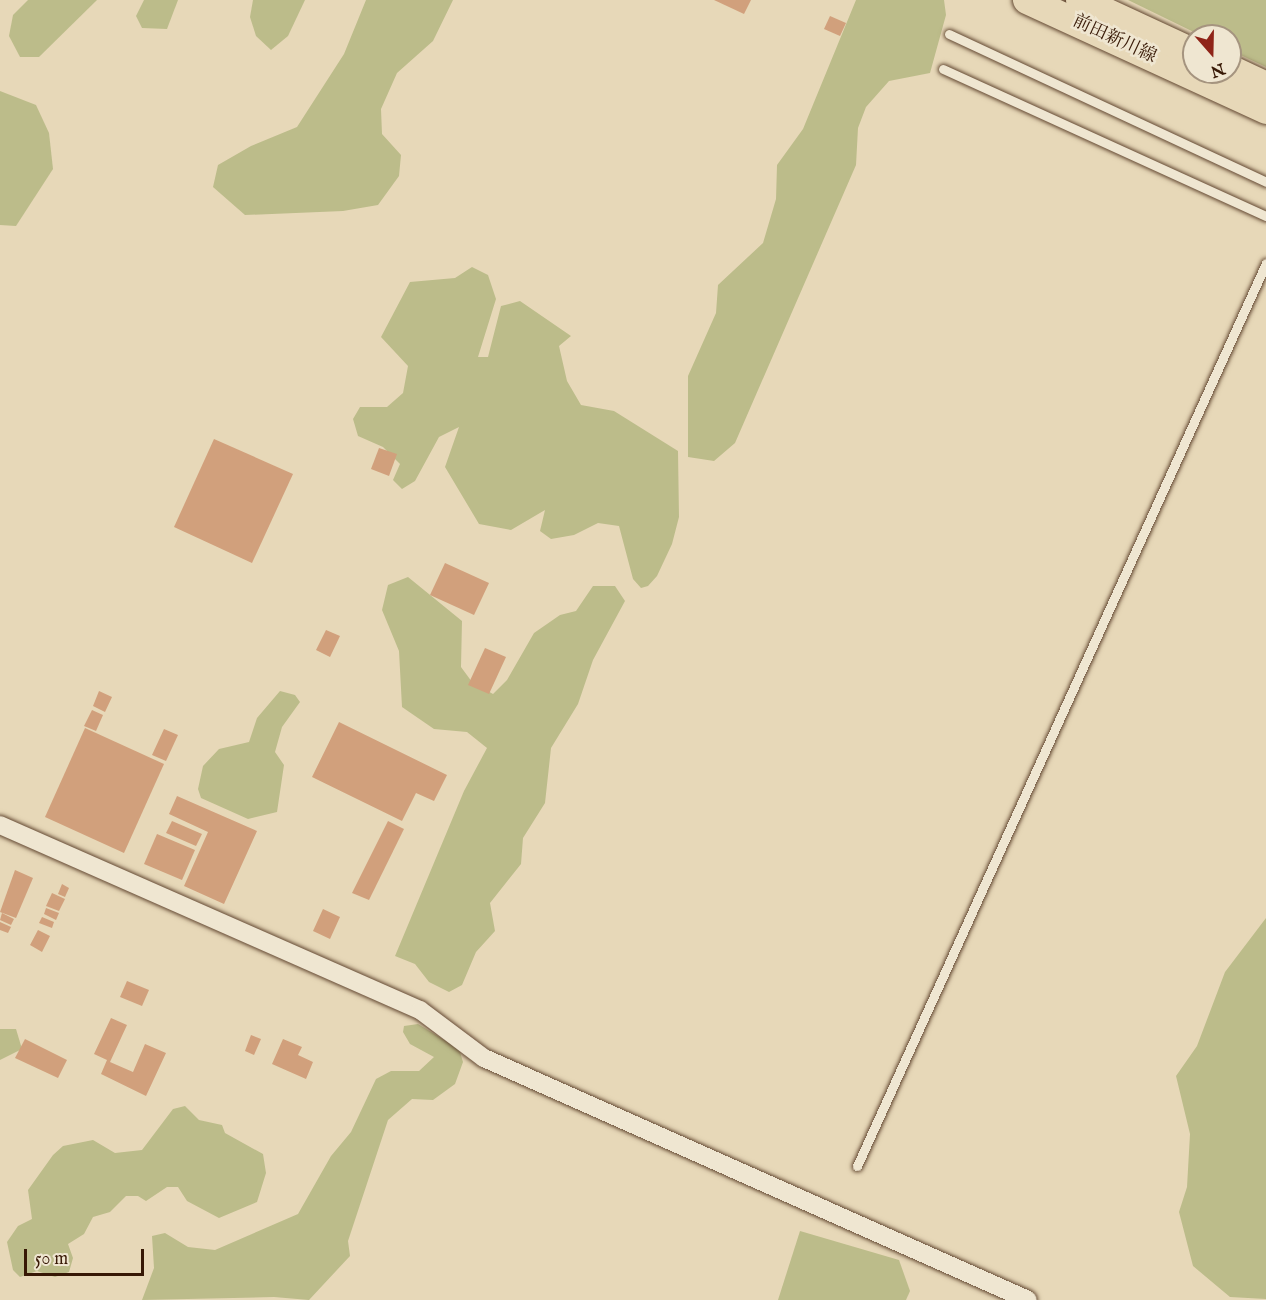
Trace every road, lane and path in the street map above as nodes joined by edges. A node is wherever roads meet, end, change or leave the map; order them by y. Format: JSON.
{"nodes":[{"id":1,"x":1027,"y":0,"type":"edge"},
{"id":2,"x":1080,"y":0,"type":"edge"},
{"id":3,"x":949,"y":34,"type":"dead end"},
{"id":4,"x":1182,"y":47,"type":"edge"},
{"id":5,"x":943,"y":69,"type":"dead end"},
{"id":6,"x":1242,"y":75,"type":"edge"},
{"id":7,"x":1266,"y":86,"type":"edge"},
{"id":8,"x":1266,"y":110,"type":"edge"},
{"id":9,"x":1266,"y":182,"type":"edge"},
{"id":10,"x":1266,"y":216,"type":"edge"},
{"id":11,"x":1266,"y":263,"type":"edge"},
{"id":12,"x":0,"y":825,"type":"edge"},
{"id":13,"x":857,"y":1166,"type":"dead end"},
{"id":14,"x":1028,"y":1300,"type":"edge"}],
"edges":[{"from":1,"to":8,"type":"main road","name":"前田新川線"},
{"from":2,"to":4,"type":"main road","name":"前田新川線"},
{"from":3,"to":9,"type":"lane"},
{"from":5,"to":10,"type":"lane"},
{"from":6,"to":7,"type":"main road"},
{"from":11,"to":13,"type":"lane"},
{"from":12,"to":14,"type":"street"}]}
